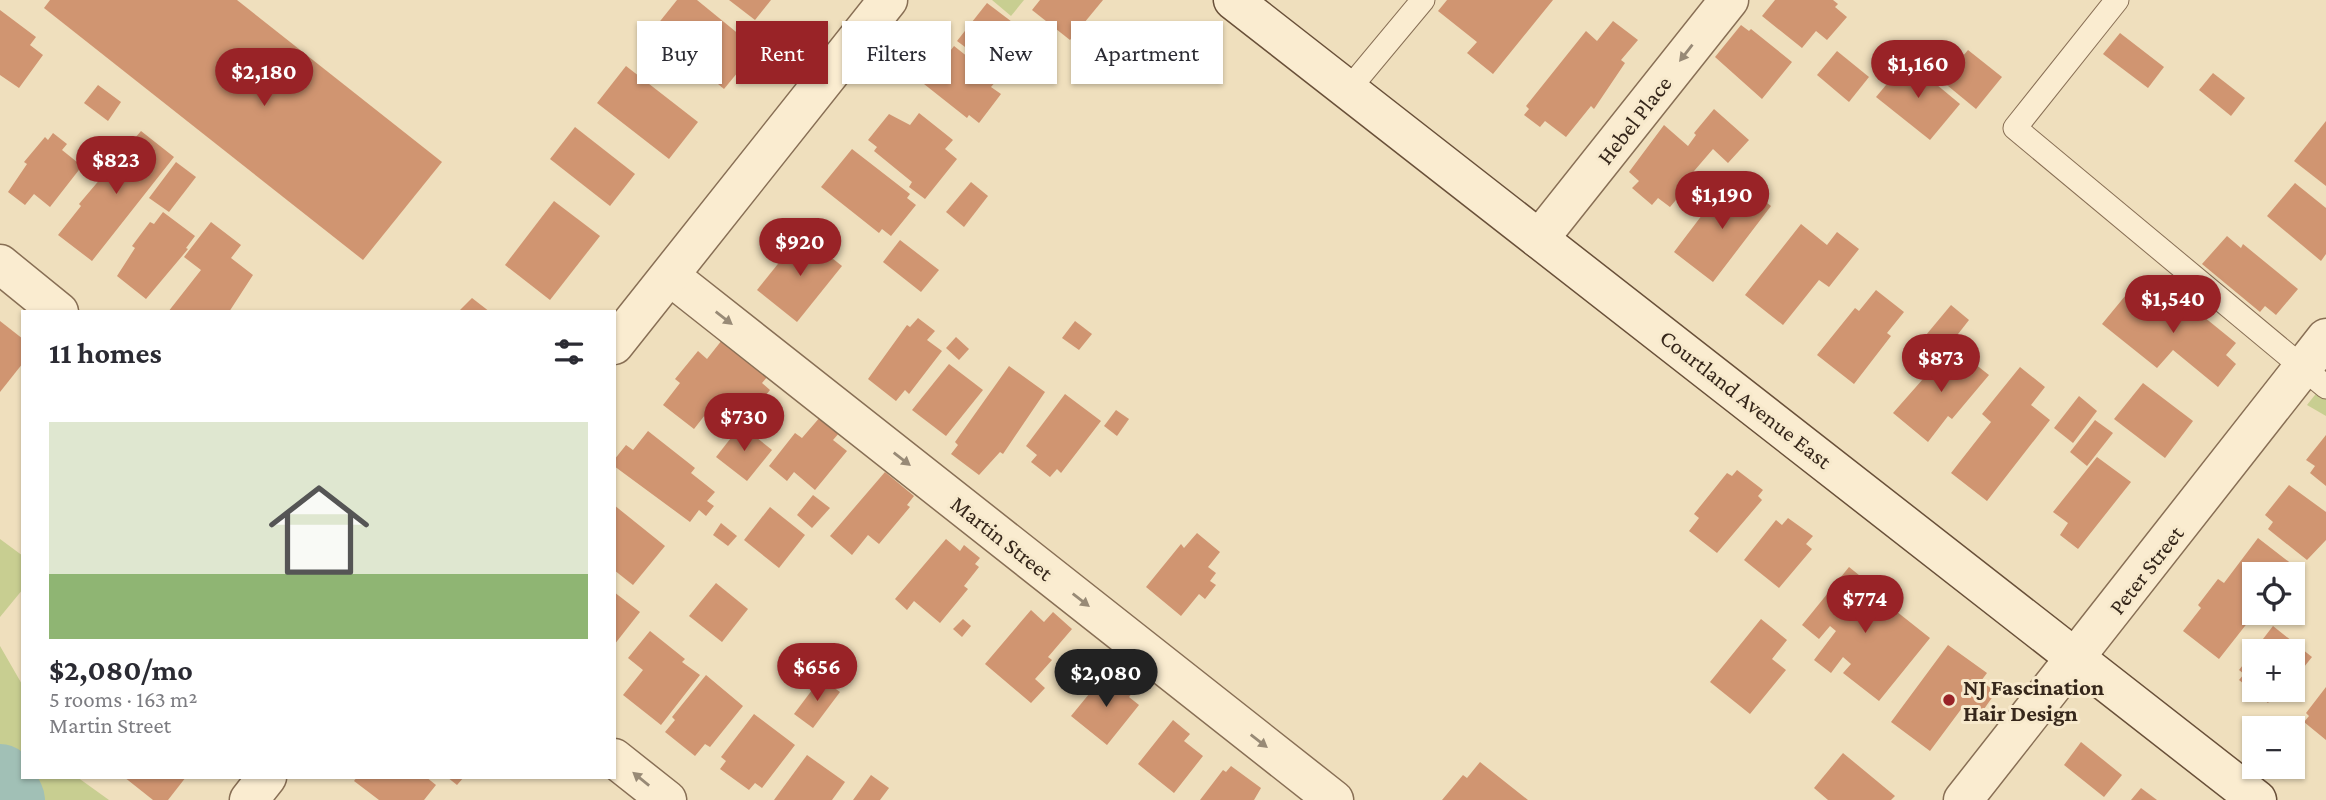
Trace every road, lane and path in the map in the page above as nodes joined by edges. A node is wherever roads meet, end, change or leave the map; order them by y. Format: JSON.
{"nodes":[{"id":1,"x":888,"y":0,"type":"edge"},
{"id":2,"x":1233,"y":0,"type":"edge"},
{"id":3,"x":1423,"y":0,"type":"edge"},
{"id":4,"x":1729,"y":0,"type":"edge"},
{"id":5,"x":2117,"y":0,"type":"edge"},
{"id":6,"x":1348,"y":90,"type":"junction"},
{"id":7,"x":1539,"y":239,"type":"junction"},
{"id":8,"x":0,"y":264,"type":"edge"},
{"id":9,"x":670,"y":276,"type":"junction"},
{"id":10,"x":57,"y":310,"type":"edge"},
{"id":11,"x":2326,"y":338,"type":"edge"},
{"id":12,"x":616,"y":343,"type":"edge"},
{"id":13,"x":2314,"y":378,"type":"edge"},
{"id":14,"x":2078,"y":658,"type":"junction"},
{"id":15,"x":616,"y":760,"type":"edge"},
{"id":16,"x":266,"y":779,"type":"edge"},
{"id":17,"x":249,"y":800,"type":"edge"},
{"id":18,"x":667,"y":800,"type":"edge"},
{"id":19,"x":1334,"y":800,"type":"edge"},
{"id":20,"x":1963,"y":800,"type":"edge"},
{"id":21,"x":2257,"y":800,"type":"edge"}],
"edges":[{"from":1,"to":9,"type":"street"},
{"from":2,"to":6,"type":"street","name":"Courtland Avenue East"},
{"from":3,"to":6,"type":"lane"},
{"from":4,"to":7,"type":"street","name":"Hebel Place","one_way":true},
{"from":5,"to":13,"type":"lane"},
{"from":6,"to":7,"type":"street","name":"Courtland Avenue East"},
{"from":7,"to":14,"type":"street","name":"Courtland Avenue East"},
{"from":8,"to":10,"type":"street"},
{"from":9,"to":12,"type":"street"},
{"from":9,"to":19,"type":"street","name":"Martin Street","one_way":true},
{"from":11,"to":13,"type":"street","name":"Peter Street"},
{"from":13,"to":14,"type":"street","name":"Peter Street"},
{"from":14,"to":20,"type":"street","name":"Peter Street"},
{"from":14,"to":21,"type":"street","name":"Courtland Avenue East"},
{"from":18,"to":15,"type":"street","one_way":true},
{"from":16,"to":17,"type":"street"}]}
